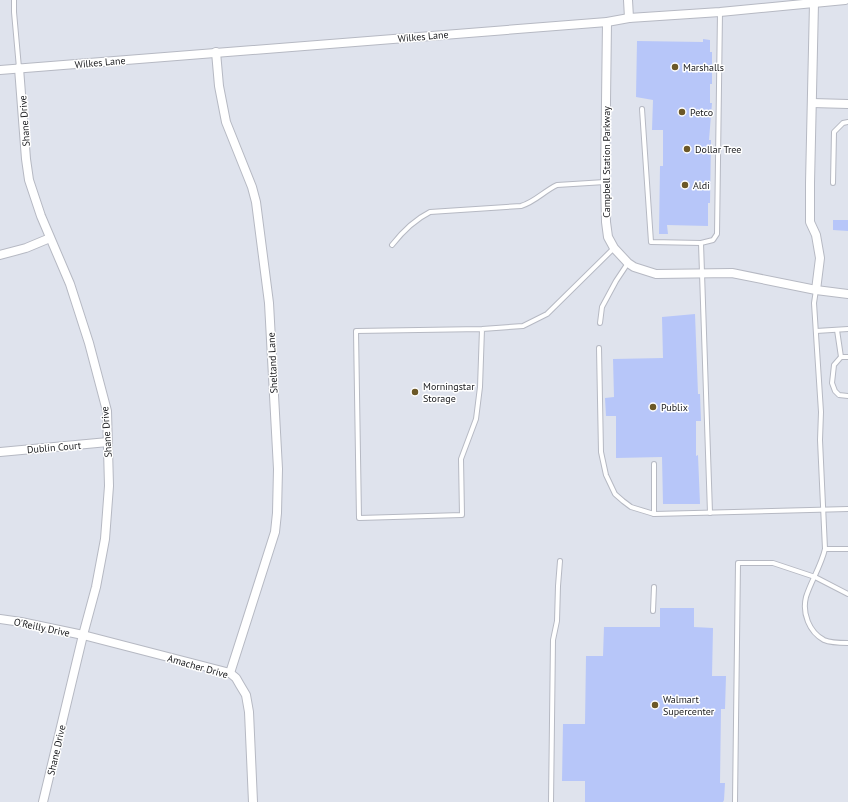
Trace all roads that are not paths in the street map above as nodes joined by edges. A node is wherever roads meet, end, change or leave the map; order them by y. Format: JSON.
{"nodes":[{"id":1,"x":14,"y":0,"type":"edge"},
{"id":2,"x":628,"y":0,"type":"edge"},
{"id":3,"x":845,"y":0,"type":"edge"},
{"id":4,"x":814,"y":1,"type":"edge"},
{"id":5,"x":720,"y":12,"type":"junction"},
{"id":6,"x":629,"y":18,"type":"junction"},
{"id":7,"x":607,"y":22,"type":"junction"},
{"id":8,"x":216,"y":52,"type":"junction"},
{"id":9,"x":19,"y":68,"type":"junction"},
{"id":10,"x":0,"y":70,"type":"edge"},
{"id":11,"x":812,"y":103,"type":"junction"},
{"id":12,"x":848,"y":104,"type":"edge"},
{"id":13,"x":642,"y":109,"type":"dead end"},
{"id":14,"x":848,"y":122,"type":"edge"},
{"id":15,"x":605,"y":182,"type":"junction"},
{"id":16,"x":832,"y":183,"type":"dead end"},
{"id":17,"x":50,"y":238,"type":"junction"},
{"id":18,"x":701,"y":243,"type":"junction"},
{"id":19,"x":392,"y":245,"type":"dead end"},
{"id":20,"x":614,"y":248,"type":"junction"},
{"id":21,"x":0,"y":255,"type":"edge"},
{"id":22,"x":628,"y":263,"type":"junction"},
{"id":23,"x":702,"y":274,"type":"junction"},
{"id":24,"x":816,"y":290,"type":"junction"},
{"id":25,"x":848,"y":294,"type":"edge"},
{"id":26,"x":600,"y":323,"type":"dead end"},
{"id":27,"x":482,"y":329,"type":"junction"},
{"id":28,"x":838,"y":330,"type":"junction"},
{"id":29,"x":848,"y":330,"type":"edge"},
{"id":30,"x":816,"y":331,"type":"junction"},
{"id":31,"x":599,"y":348,"type":"dead end"},
{"id":32,"x":841,"y":357,"type":"junction"},
{"id":33,"x":848,"y":357,"type":"edge"},
{"id":34,"x":848,"y":396,"type":"edge"},
{"id":35,"x":108,"y":442,"type":"junction"},
{"id":36,"x":0,"y":452,"type":"edge"},
{"id":37,"x":654,"y":464,"type":"dead end"},
{"id":38,"x":848,"y":509,"type":"edge"},
{"id":39,"x":823,"y":510,"type":"junction"},
{"id":40,"x":710,"y":513,"type":"junction"},
{"id":41,"x":654,"y":514,"type":"junction"},
{"id":42,"x":825,"y":549,"type":"junction"},
{"id":43,"x":848,"y":549,"type":"edge"},
{"id":44,"x":560,"y":561,"type":"dead end"},
{"id":45,"x":815,"y":577,"type":"junction"},
{"id":46,"x":654,"y":587,"type":"dead end"},
{"id":47,"x":848,"y":594,"type":"edge"},
{"id":48,"x":653,"y":612,"type":"dead end"},
{"id":49,"x":0,"y":619,"type":"edge"},
{"id":50,"x":83,"y":635,"type":"junction"},
{"id":51,"x":848,"y":643,"type":"edge"},
{"id":52,"x":230,"y":673,"type":"junction"},
{"id":53,"x":43,"y":802,"type":"edge"},
{"id":54,"x":253,"y":802,"type":"edge"},
{"id":55,"x":551,"y":802,"type":"edge"},
{"id":56,"x":735,"y":802,"type":"edge"}],
"edges":[{"from":1,"to":9,"type":"lane"},
{"from":2,"to":6,"type":"street"},
{"from":3,"to":4,"type":"street","name":"Wilkes Lane"},
{"from":4,"to":5,"type":"street","name":"Wilkes Lane"},
{"from":4,"to":11,"type":"street"},
{"from":5,"to":6,"type":"street","name":"Wilkes Lane"},
{"from":5,"to":18,"type":"lane"},
{"from":6,"to":7,"type":"street","name":"Wilkes Lane"},
{"from":7,"to":8,"type":"street","name":"Wilkes Lane"},
{"from":7,"to":15,"type":"street","name":"Campbell Station Parkway"},
{"from":8,"to":9,"type":"street","name":"Wilkes Lane"},
{"from":8,"to":52,"type":"street","name":"Sheltand Lane"},
{"from":9,"to":10,"type":"street","name":"Wilkes Lane"},
{"from":9,"to":17,"type":"street","name":"Shane Drive"},
{"from":11,"to":12,"type":"street"},
{"from":11,"to":24,"type":"street"},
{"from":13,"to":18,"type":"lane"},
{"from":14,"to":16,"type":"lane"},
{"from":15,"to":19,"type":"lane"},
{"from":15,"to":20,"type":"street","name":"Campbell Station Parkway"},
{"from":17,"to":21,"type":"street"},
{"from":17,"to":35,"type":"street","name":"Shane Drive"},
{"from":18,"to":23,"type":"lane"},
{"from":20,"to":22,"type":"street","name":"Campbell Station Parkway"},
{"from":20,"to":27,"type":"lane"},
{"from":22,"to":23,"type":"street","name":"Campbell Station Parkway"},
{"from":22,"to":26,"type":"lane"},
{"from":23,"to":24,"type":"street","name":"Campbell Station Parkway"},
{"from":23,"to":40,"type":"lane"},
{"from":24,"to":25,"type":"street","name":"Campbell Station Parkway"},
{"from":24,"to":30,"type":"lane"},
{"from":27,"to":27,"type":"lane"},
{"from":28,"to":29,"type":"lane"},
{"from":28,"to":30,"type":"lane"},
{"from":28,"to":32,"type":"lane"},
{"from":30,"to":39,"type":"lane"},
{"from":31,"to":41,"type":"lane"},
{"from":32,"to":33,"type":"lane"},
{"from":32,"to":34,"type":"lane"},
{"from":35,"to":36,"type":"street","name":"Dublin Court"},
{"from":35,"to":50,"type":"street","name":"Shane Drive"},
{"from":37,"to":41,"type":"lane"},
{"from":38,"to":39,"type":"lane"},
{"from":39,"to":40,"type":"lane"},
{"from":39,"to":42,"type":"lane"},
{"from":40,"to":41,"type":"lane"},
{"from":42,"to":43,"type":"lane"},
{"from":42,"to":45,"type":"lane"},
{"from":44,"to":55,"type":"lane"},
{"from":45,"to":47,"type":"lane"},
{"from":45,"to":51,"type":"lane"},
{"from":45,"to":56,"type":"lane"},
{"from":46,"to":48,"type":"lane"},
{"from":49,"to":50,"type":"street","name":"O'Reilly Drive"},
{"from":50,"to":52,"type":"street","name":"Amacher Drive"},
{"from":50,"to":53,"type":"street","name":"Shane Drive"},
{"from":52,"to":54,"type":"street","name":"Amacher Drive"}]}
